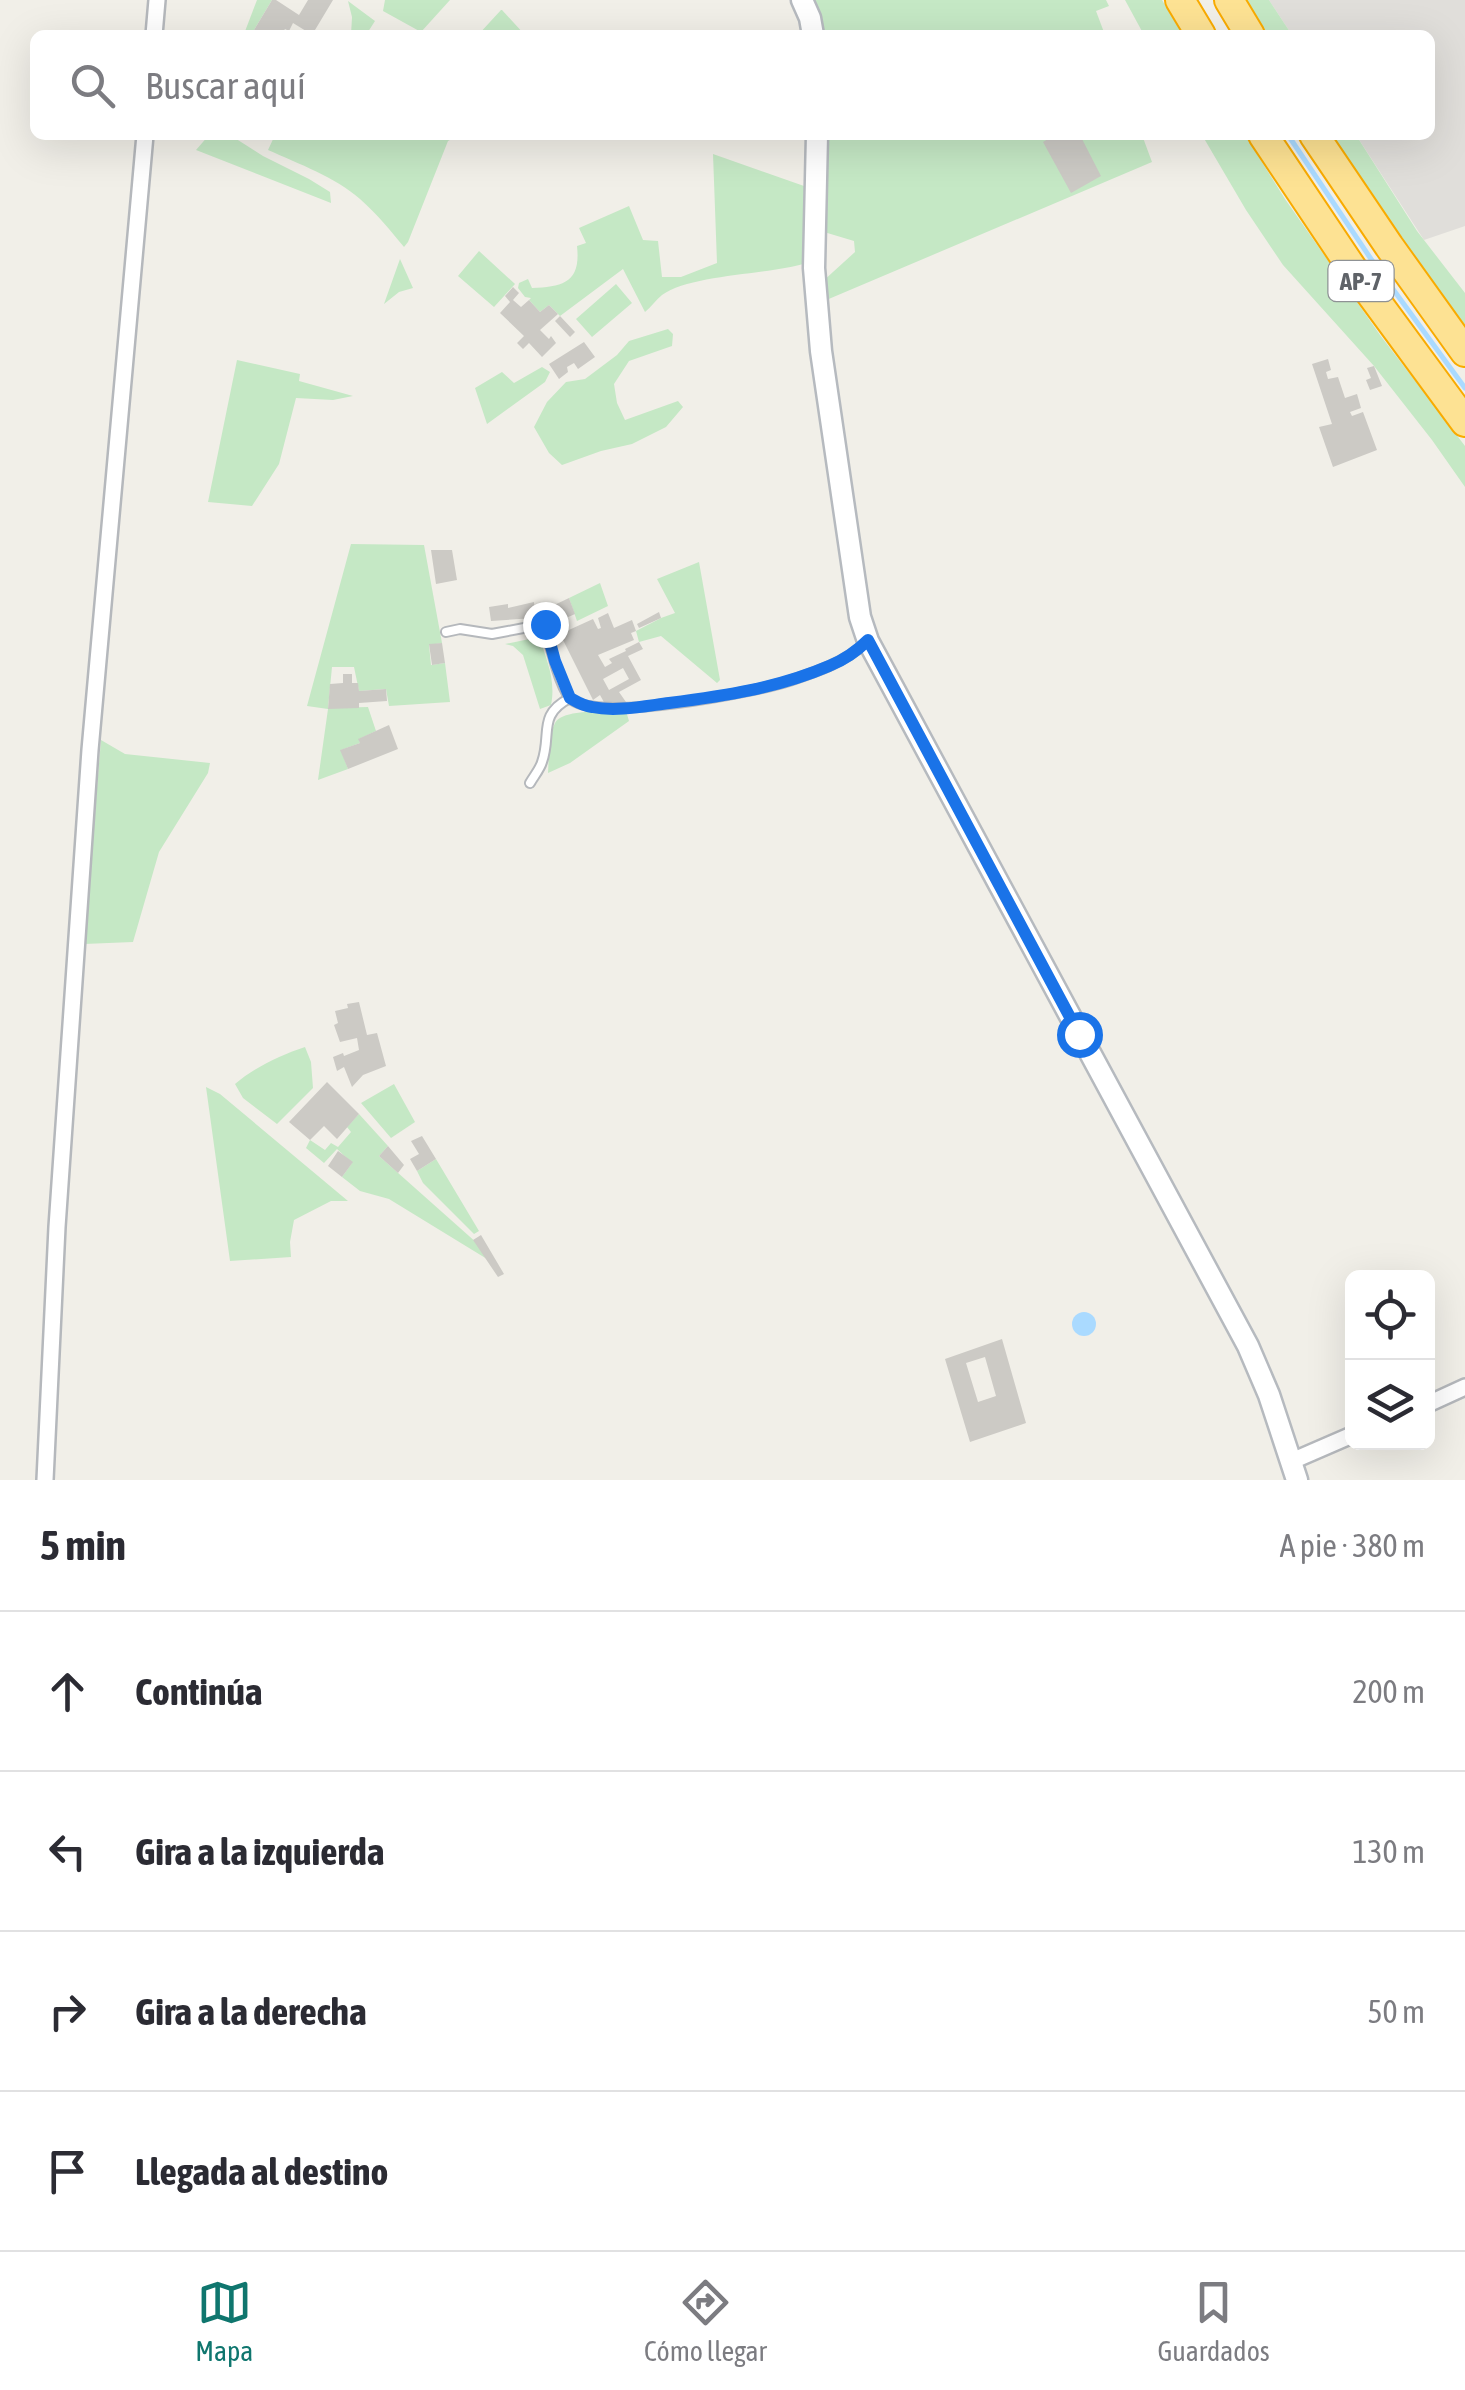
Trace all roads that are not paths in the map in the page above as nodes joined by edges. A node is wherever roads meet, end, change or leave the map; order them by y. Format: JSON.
{"nodes":[{"id":1,"x":157,"y":0,"type":"edge"},
{"id":2,"x":802,"y":0,"type":"edge"},
{"id":3,"x":1180,"y":0,"type":"edge"},
{"id":4,"x":1229,"y":0,"type":"edge"},
{"id":5,"x":154,"y":30,"type":"edge"},
{"id":6,"x":811,"y":30,"type":"edge"},
{"id":7,"x":1198,"y":30,"type":"edge"},
{"id":8,"x":1247,"y":30,"type":"edge"},
{"id":9,"x":146,"y":140,"type":"edge"},
{"id":10,"x":817,"y":140,"type":"edge"},
{"id":11,"x":1266,"y":140,"type":"edge"},
{"id":12,"x":1317,"y":140,"type":"edge"},
{"id":13,"x":1465,"y":352,"type":"edge"},
{"id":14,"x":1465,"y":422,"type":"edge"},
{"id":15,"x":541,"y":610,"type":"dead end"},
{"id":16,"x":545,"y":624,"type":"junction"},
{"id":17,"x":446,"y":632,"type":"dead end"},
{"id":18,"x":868,"y":640,"type":"junction"},
{"id":19,"x":570,"y":698,"type":"junction"},
{"id":20,"x":530,"y":783,"type":"dead end"},
{"id":21,"x":1465,"y":1387,"type":"edge"},
{"id":22,"x":1435,"y":1401,"type":"edge"},
{"id":23,"x":1345,"y":1439,"type":"edge"},
{"id":24,"x":1294,"y":1470,"type":"edge"},
{"id":25,"x":46,"y":1480,"type":"edge"}],
"edges":[{"from":1,"to":5,"type":"street"},
{"from":2,"to":6,"type":"main road"},
{"from":3,"to":7,"type":"highway"},
{"from":4,"to":8,"type":"highway"},
{"from":9,"to":25,"type":"street"},
{"from":10,"to":18,"type":"main road"},
{"from":11,"to":14,"type":"highway","number":"AP-7"},
{"from":12,"to":13,"type":"highway","number":"AP-7"},
{"from":15,"to":16,"type":"lane"},
{"from":16,"to":17,"type":"lane"},
{"from":16,"to":19,"type":"lane"},
{"from":18,"to":19,"type":"lane"},
{"from":18,"to":24,"type":"main road"},
{"from":19,"to":20,"type":"lane"},
{"from":21,"to":22,"type":"street"},
{"from":23,"to":24,"type":"street"}]}
